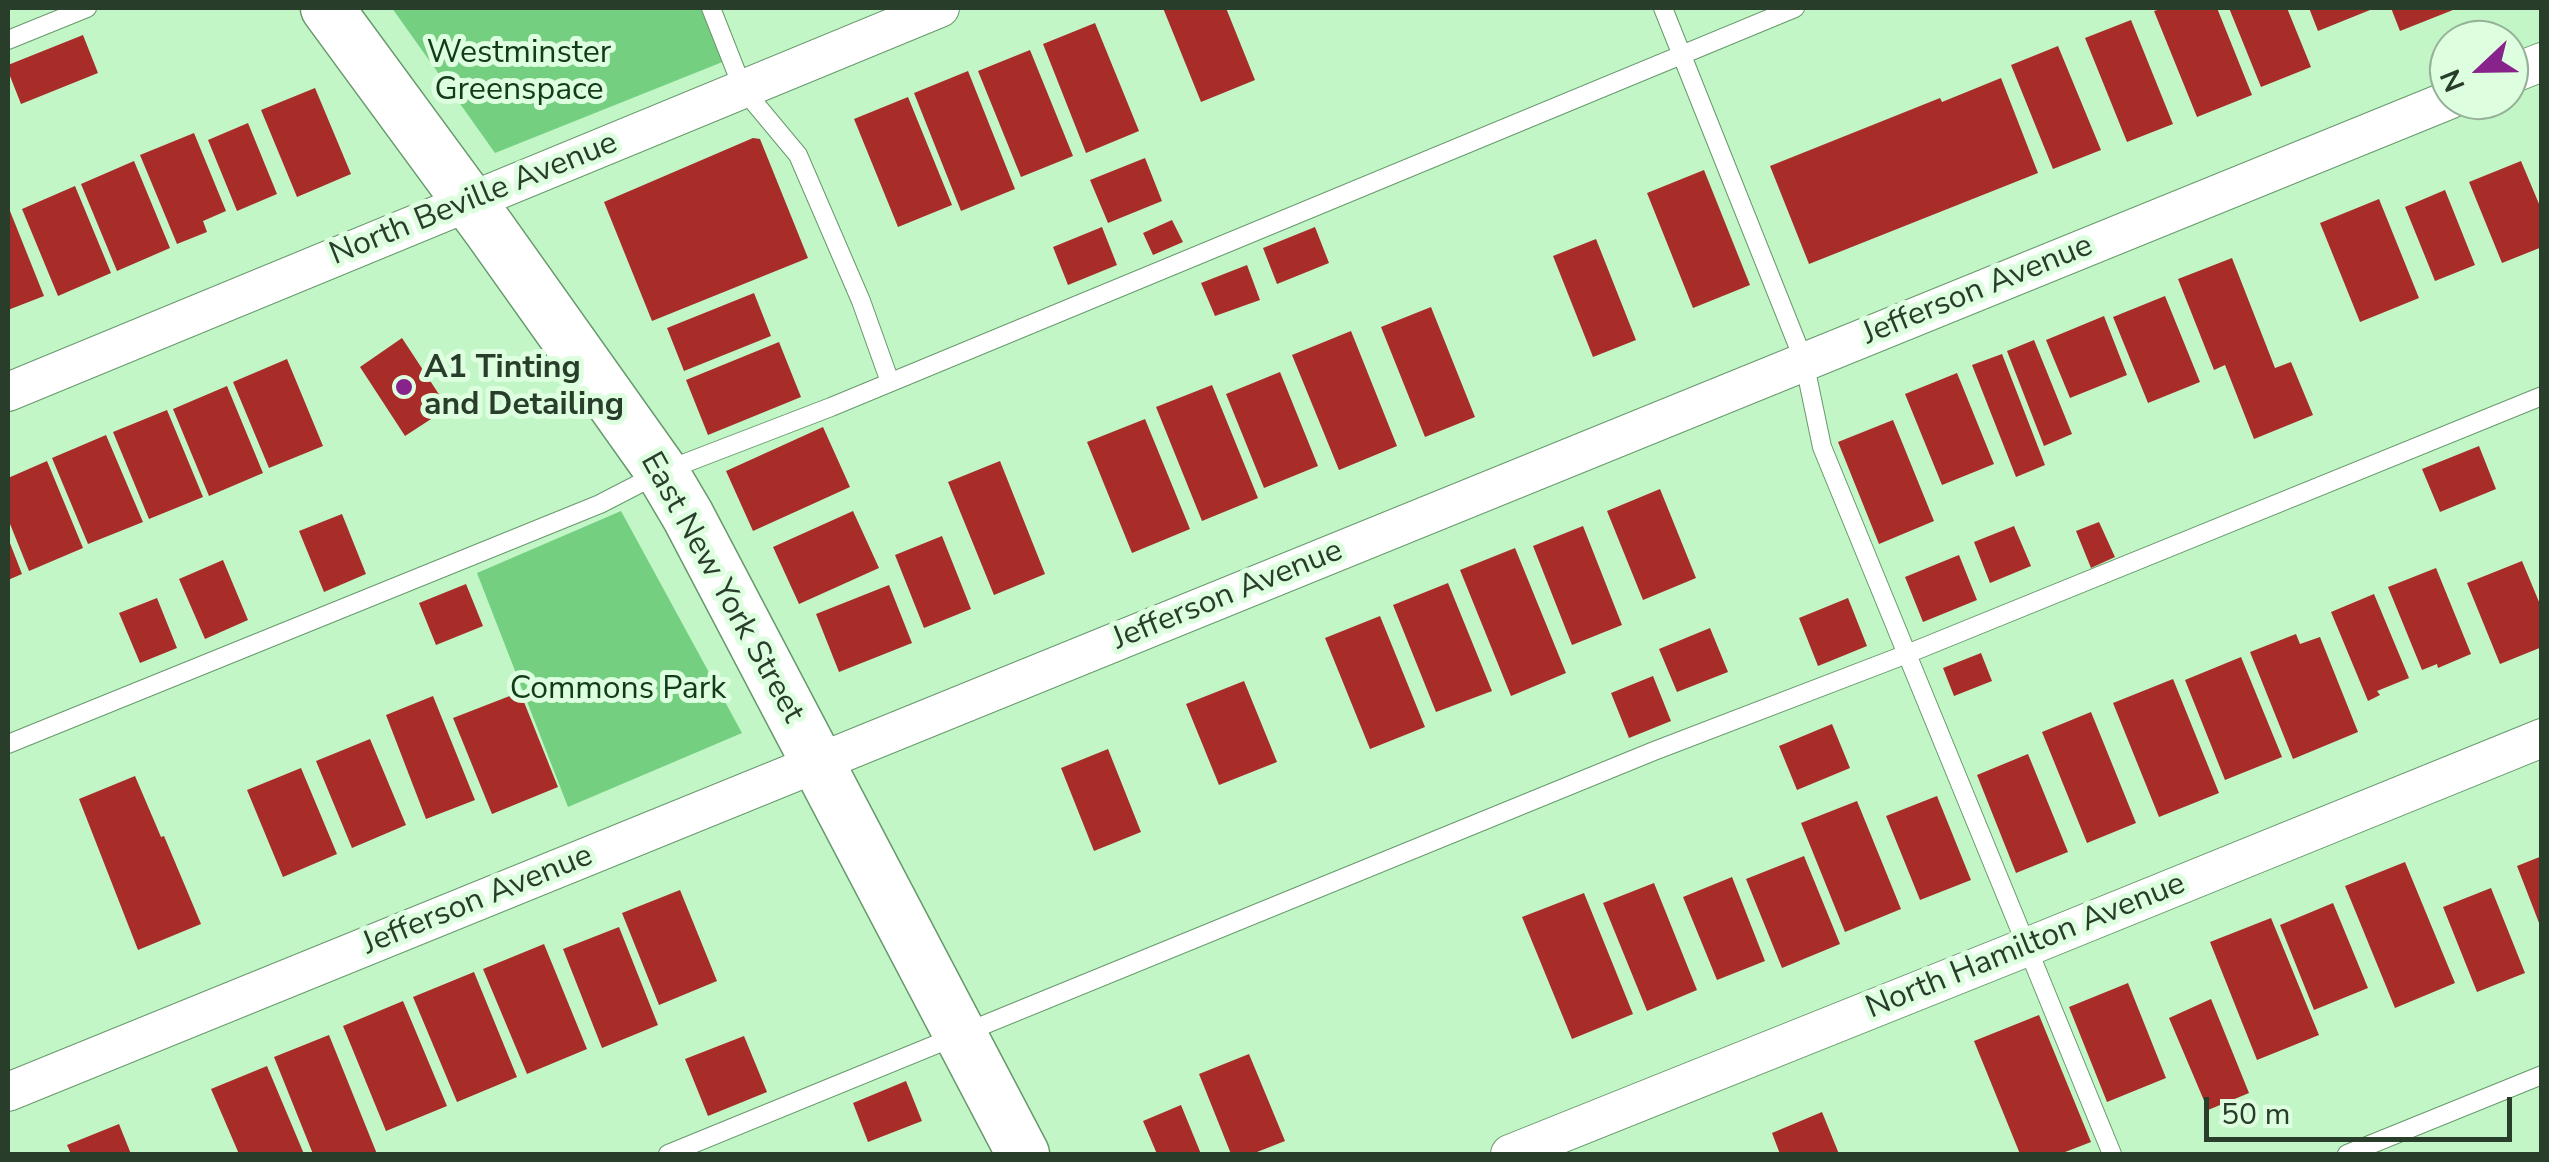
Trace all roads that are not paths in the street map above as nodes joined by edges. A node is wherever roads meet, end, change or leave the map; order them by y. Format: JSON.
{"nodes":[{"id":1,"x":86,"y":8,"type":"edge"},
{"id":2,"x":327,"y":8,"type":"edge"},
{"id":3,"x":711,"y":8,"type":"edge"},
{"id":4,"x":940,"y":8,"type":"edge"},
{"id":5,"x":1663,"y":8,"type":"edge"},
{"id":6,"x":1795,"y":8,"type":"edge"},
{"id":7,"x":8,"y":40,"type":"edge"},
{"id":8,"x":1682,"y":54,"type":"junction"},
{"id":9,"x":743,"y":89,"type":"junction"},
{"id":10,"x":2429,"y":108,"type":"edge"},
{"id":11,"x":470,"y":202,"type":"junction"},
{"id":12,"x":1804,"y":362,"type":"junction"},
{"id":13,"x":890,"y":382,"type":"junction"},
{"id":14,"x":8,"y":392,"type":"edge"},
{"id":15,"x":2542,"y":396,"type":"edge"},
{"id":16,"x":662,"y":472,"type":"junction"},
{"id":17,"x":1907,"y":654,"type":"junction"},
{"id":18,"x":2542,"y":738,"type":"edge"},
{"id":19,"x":8,"y":744,"type":"edge"},
{"id":20,"x":818,"y":763,"type":"junction"},
{"id":21,"x":2027,"y":948,"type":"junction"},
{"id":22,"x":961,"y":1035,"type":"junction"},
{"id":23,"x":2542,"y":1075,"type":"edge"},
{"id":24,"x":8,"y":1092,"type":"edge"},
{"id":25,"x":668,"y":1154,"type":"edge"},
{"id":26,"x":1023,"y":1154,"type":"edge"},
{"id":27,"x":1510,"y":1154,"type":"edge"},
{"id":28,"x":2112,"y":1154,"type":"edge"},
{"id":29,"x":2347,"y":1154,"type":"edge"}],
"edges":[{"from":1,"to":7,"type":"lane"},
{"from":2,"to":11,"type":"main road","name":"East New York Street"},
{"from":3,"to":9,"type":"lane"},
{"from":4,"to":9,"type":"street","name":"North Beville Avenue"},
{"from":5,"to":8,"type":"lane"},
{"from":6,"to":8,"type":"lane"},
{"from":8,"to":12,"type":"lane"},
{"from":8,"to":13,"type":"lane"},
{"from":9,"to":11,"type":"street","name":"North Beville Avenue"},
{"from":9,"to":13,"type":"lane"},
{"from":10,"to":12,"type":"street","name":"Jefferson Avenue"},
{"from":11,"to":14,"type":"street","name":"North Beville Avenue"},
{"from":11,"to":16,"type":"main road","name":"East New York Street"},
{"from":12,"to":17,"type":"lane"},
{"from":12,"to":20,"type":"street","name":"Jefferson Avenue"},
{"from":13,"to":16,"type":"lane"},
{"from":15,"to":17,"type":"lane"},
{"from":16,"to":19,"type":"lane"},
{"from":16,"to":20,"type":"main road","name":"East New York Street"},
{"from":17,"to":21,"type":"lane"},
{"from":17,"to":22,"type":"lane"},
{"from":18,"to":21,"type":"street","name":"North Hamilton Avenue"},
{"from":20,"to":22,"type":"main road","name":"East New York Street"},
{"from":20,"to":24,"type":"street","name":"Jefferson Avenue"},
{"from":21,"to":27,"type":"street","name":"North Hamilton Avenue"},
{"from":21,"to":28,"type":"lane"},
{"from":22,"to":25,"type":"lane"},
{"from":22,"to":26,"type":"main road","name":"East New York Street"},
{"from":23,"to":29,"type":"lane"}]}
